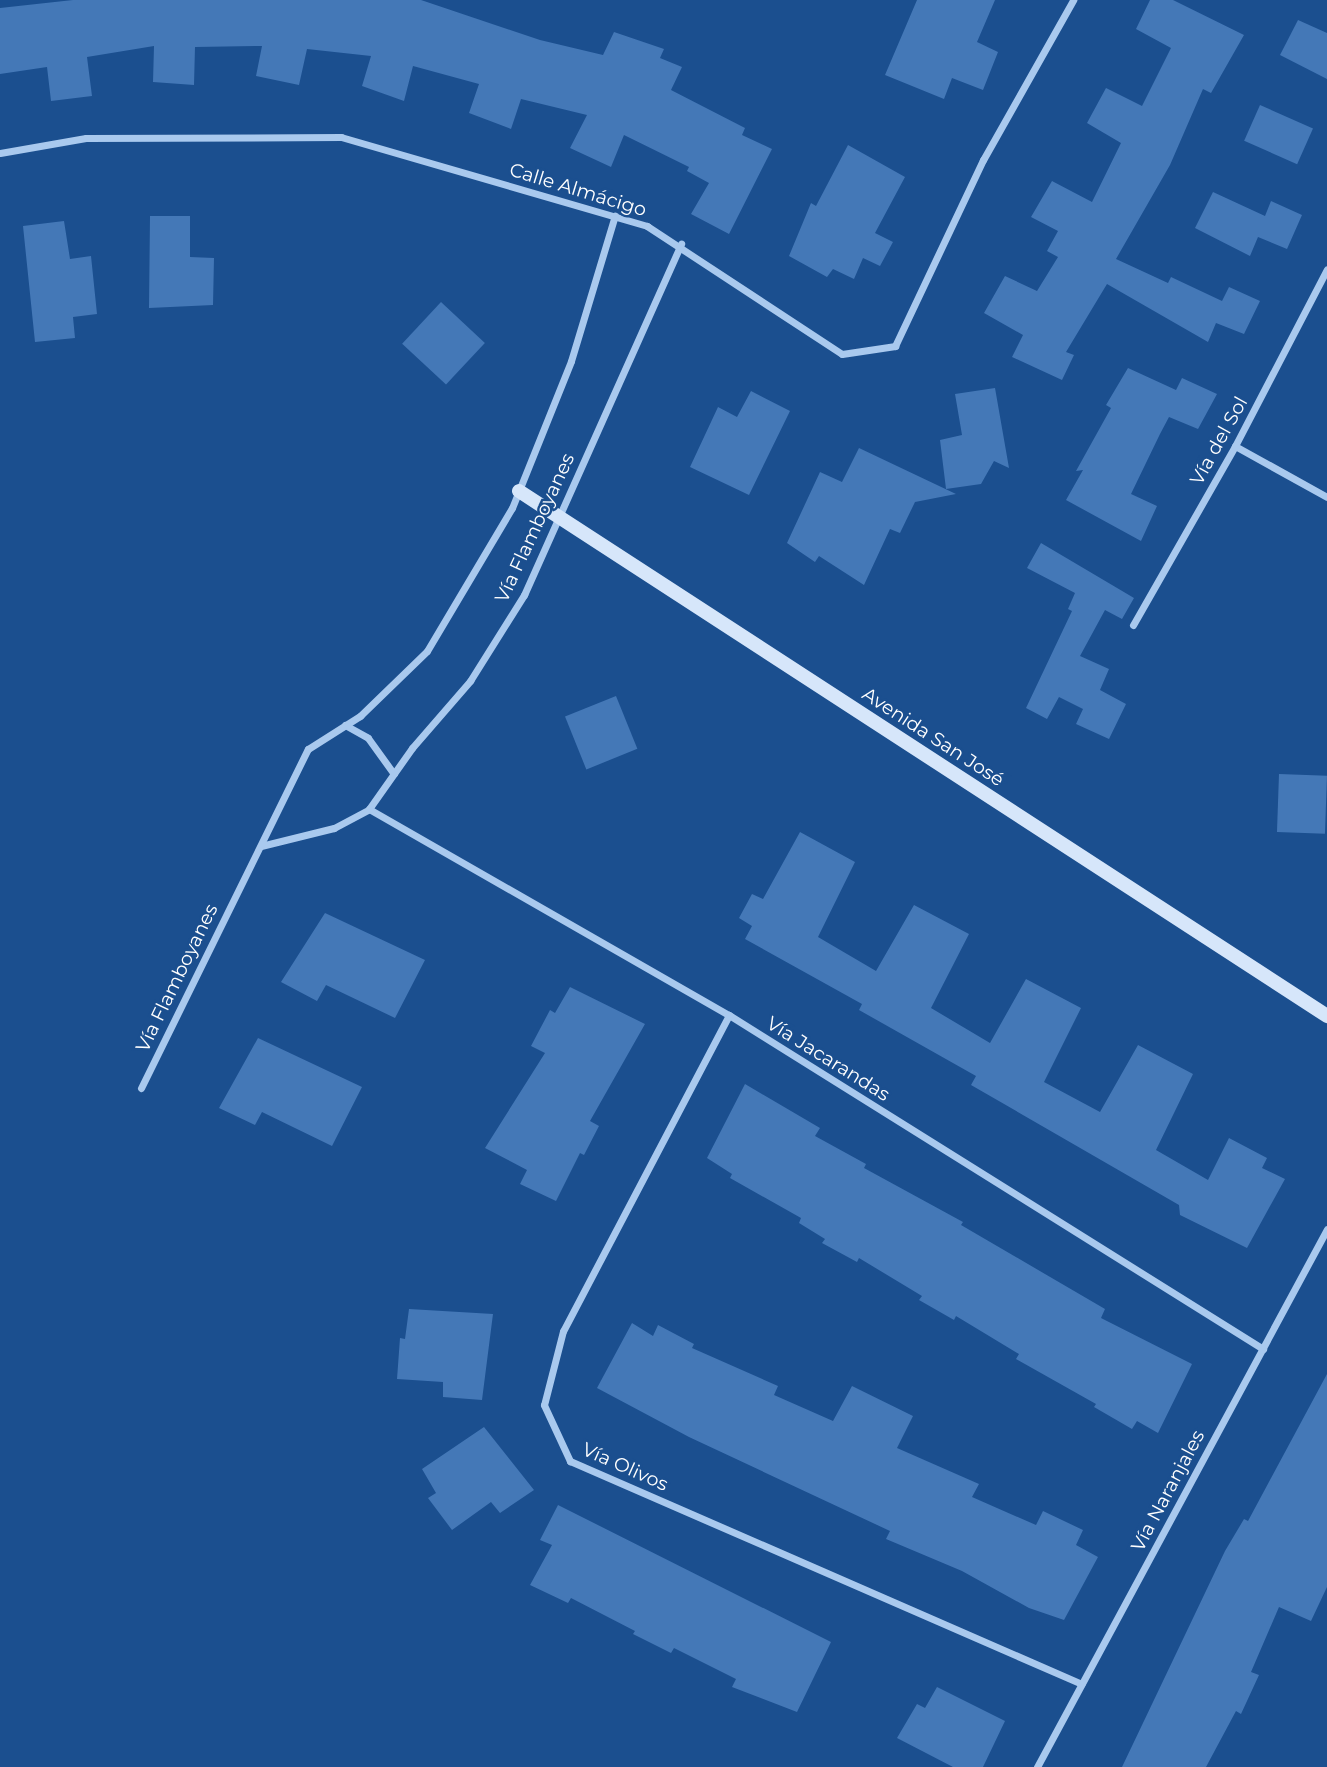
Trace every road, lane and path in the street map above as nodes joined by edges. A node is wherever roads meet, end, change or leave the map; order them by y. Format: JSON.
{"nodes":[{"id":1,"x":1073,"y":0,"type":"edge"},
{"id":2,"x":0,"y":153,"type":"edge"},
{"id":3,"x":615,"y":215,"type":"junction"},
{"id":4,"x":681,"y":244,"type":"junction"},
{"id":5,"x":1327,"y":269,"type":"edge"},
{"id":6,"x":1235,"y":446,"type":"junction"},
{"id":7,"x":519,"y":491,"type":"junction"},
{"id":8,"x":1327,"y":497,"type":"edge"},
{"id":9,"x":559,"y":517,"type":"junction"},
{"id":10,"x":1133,"y":625,"type":"dead end"},
{"id":11,"x":345,"y":725,"type":"junction"},
{"id":12,"x":394,"y":774,"type":"junction"},
{"id":13,"x":369,"y":809,"type":"junction"},
{"id":14,"x":261,"y":846,"type":"junction"},
{"id":15,"x":729,"y":1015,"type":"junction"},
{"id":16,"x":1327,"y":1016,"type":"edge"},
{"id":17,"x":141,"y":1088,"type":"dead end"},
{"id":18,"x":1327,"y":1229,"type":"edge"},
{"id":19,"x":1263,"y":1349,"type":"junction"},
{"id":20,"x":1082,"y":1684,"type":"junction"},
{"id":21,"x":1037,"y":1767,"type":"edge"}],
"edges":[{"from":1,"to":4,"type":"street","name":"Calle Almácigo"},
{"from":2,"to":3,"type":"street","name":"Calle Almácigo"},
{"from":3,"to":4,"type":"street","name":"Calle Almácigo"},
{"from":3,"to":7,"type":"street","name":"Vía Flamboyanes"},
{"from":4,"to":9,"type":"street","name":"Vía Flamboyanes"},
{"from":5,"to":6,"type":"street","name":"Vía del Sol"},
{"from":6,"to":8,"type":"street"},
{"from":6,"to":10,"type":"street","name":"Vía del Sol"},
{"from":7,"to":9,"type":"street","name":"Avenida San José"},
{"from":7,"to":11,"type":"street","name":"Vía Flamboyanes"},
{"from":9,"to":12,"type":"street","name":"Vía Flamboyanes"},
{"from":9,"to":16,"type":"street","name":"Avenida San José"},
{"from":11,"to":12,"type":"street"},
{"from":11,"to":14,"type":"street","name":"Vía Flamboyanes"},
{"from":12,"to":13,"type":"street","name":"Vía Flamboyanes"},
{"from":13,"to":14,"type":"street","name":"Vía Flamboyanes"},
{"from":13,"to":15,"type":"street","name":"Vía Jacarandas"},
{"from":14,"to":17,"type":"street","name":"Vía Flamboyanes"},
{"from":15,"to":19,"type":"street","name":"Vía Jacarandas"},
{"from":15,"to":20,"type":"street","name":"Vía Olivos"},
{"from":18,"to":19,"type":"street","name":"Vía Naranjales"},
{"from":19,"to":20,"type":"street","name":"Vía Naranjales"},
{"from":20,"to":21,"type":"street","name":"Vía Naranjales"}]}
